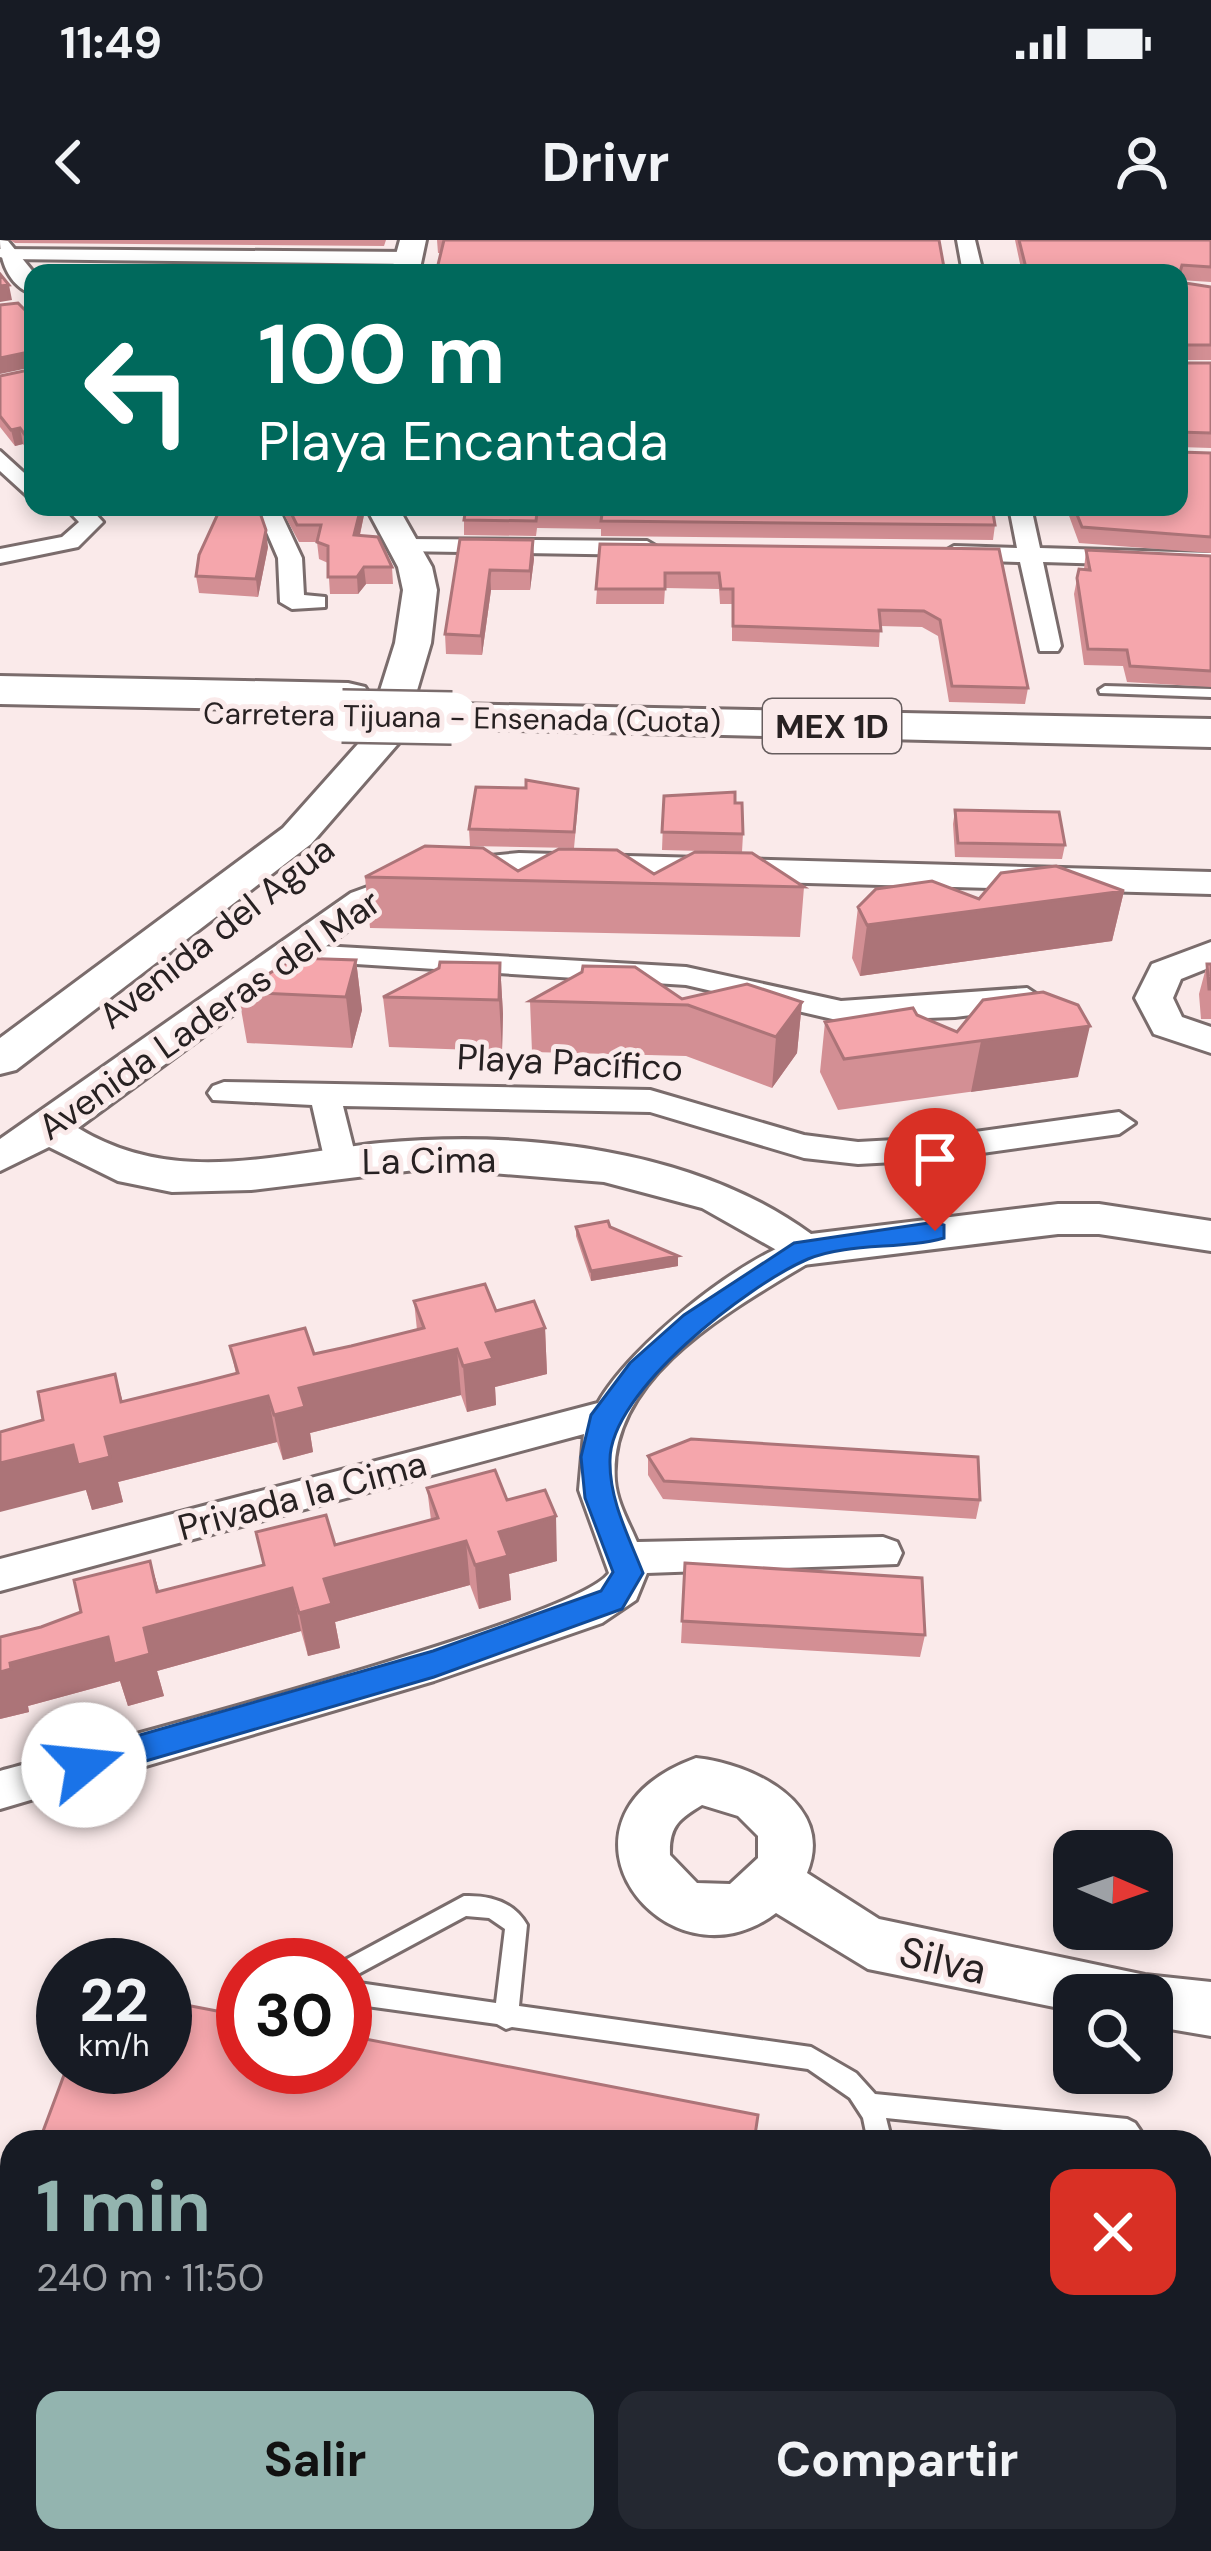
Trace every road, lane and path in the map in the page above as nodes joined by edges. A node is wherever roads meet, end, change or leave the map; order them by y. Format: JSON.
{"nodes":[{"id":1,"x":4,"y":249,"type":"edge"},
{"id":2,"x":409,"y":257,"type":"edge"},
{"id":3,"x":24,"y":275,"type":"edge"},
{"id":4,"x":1,"y":459,"type":"edge"},
{"id":5,"x":24,"y":484,"type":"edge"},
{"id":6,"x":90,"y":516,"type":"edge"},
{"id":7,"x":270,"y":516,"type":"edge"},
{"id":8,"x":387,"y":516,"type":"edge"},
{"id":9,"x":1022,"y":516,"type":"edge"},
{"id":10,"x":405,"y":546,"type":"junction"},
{"id":11,"x":682,"y":549,"type":"edge"},
{"id":12,"x":937,"y":553,"type":"edge"},
{"id":13,"x":1030,"y":554,"type":"junction"},
{"id":14,"x":0,"y":556,"type":"edge"},
{"id":15,"x":1211,"y":560,"type":"edge"},
{"id":16,"x":304,"y":602,"type":"dead end"},
{"id":17,"x":1049,"y":646,"type":"dead end"},
{"id":18,"x":0,"y":690,"type":"edge"},
{"id":19,"x":1106,"y":690,"type":"dead end"},
{"id":20,"x":1211,"y":693,"type":"edge"},
{"id":21,"x":345,"y":706,"type":"junction"},
{"id":22,"x":0,"y":707,"type":"edge"},
{"id":23,"x":453,"y":709,"type":"junction"},
{"id":24,"x":1211,"y":716,"type":"edge"},
{"id":25,"x":1211,"y":734,"type":"edge"},
{"id":26,"x":383,"y":739,"type":"junction"},
{"id":27,"x":1211,"y":883,"type":"edge"},
{"id":28,"x":287,"y":953,"type":"junction"},
{"id":29,"x":1211,"y":954,"type":"edge"},
{"id":30,"x":1036,"y":997,"type":"edge"},
{"id":31,"x":1211,"y":1040,"type":"edge"},
{"id":32,"x":0,"y":1060,"type":"edge"},
{"id":33,"x":224,"y":1093,"type":"dead end"},
{"id":34,"x":326,"y":1095,"type":"junction"},
{"id":35,"x":0,"y":1096,"type":"edge"},
{"id":36,"x":1119,"y":1123,"type":"dead end"},
{"id":37,"x":49,"y":1129,"type":"junction"},
{"id":38,"x":0,"y":1157,"type":"edge"},
{"id":39,"x":341,"y":1162,"type":"junction"},
{"id":40,"x":1211,"y":1237,"type":"edge"},
{"id":41,"x":803,"y":1250,"type":"junction"},
{"id":42,"x":604,"y":1415,"type":"junction"},
{"id":43,"x":883,"y":1553,"type":"dead end"},
{"id":44,"x":626,"y":1558,"type":"junction"},
{"id":45,"x":0,"y":1575,"type":"edge"},
{"id":46,"x":0,"y":1790,"type":"edge"},
{"id":47,"x":775,"y":1882,"type":"dead end"},
{"id":48,"x":372,"y":1955,"type":"edge"},
{"id":49,"x":1053,"y":1980,"type":"edge"},
{"id":50,"x":372,"y":1996,"type":"edge"},
{"id":51,"x":1173,"y":2003,"type":"edge"},
{"id":52,"x":1211,"y":2009,"type":"edge"},
{"id":53,"x":506,"y":2018,"type":"junction"},
{"id":54,"x":871,"y":2105,"type":"junction"},
{"id":55,"x":877,"y":2130,"type":"edge"},
{"id":56,"x":1015,"y":2130,"type":"edge"}],
"edges":[{"from":1,"to":2,"type":"street"},
{"from":1,"to":3,"type":"street"},
{"from":4,"to":5,"type":"street"},
{"from":6,"to":14,"type":"street"},
{"from":7,"to":16,"type":"street"},
{"from":8,"to":10,"type":"main road","name":"Avenida del Agua"},
{"from":9,"to":13,"type":"street"},
{"from":10,"to":11,"type":"street"},
{"from":10,"to":26,"type":"main road","name":"Avenida del Agua"},
{"from":12,"to":13,"type":"street"},
{"from":13,"to":15,"type":"street"},
{"from":13,"to":17,"type":"street"},
{"from":18,"to":21,"type":"highway","name":"Carretera Tijuana - Ensenada (Cuota)","number":"MEX 1D"},
{"from":19,"to":20,"type":"lane"},
{"from":21,"to":22,"type":"highway","name":"Carretera Tijuana - Ensenada (Cuota)","number":"MEX 1D"},
{"from":21,"to":23,"type":"highway","name":"Carretera Tijuana - Ensenada (Cuota)","number":"MEX 1D","bridge":true},
{"from":23,"to":24,"type":"highway","number":"MEX 1D"},
{"from":23,"to":25,"type":"highway","name":"Carretera Tijuana - Ensenada (Cuota)","number":"MEX 1D"},
{"from":26,"to":32,"type":"main road","name":"Avenida del Agua"},
{"from":26,"to":35,"type":"main road","name":"Avenida del Agua"},
{"from":27,"to":28,"type":"street","name":"Avenida Laderas del Mar"},
{"from":28,"to":30,"type":"street"},
{"from":28,"to":37,"type":"street","name":"Avenida Laderas del Mar"},
{"from":29,"to":31,"type":"street"},
{"from":33,"to":34,"type":"street","name":"Playa Pacífico"},
{"from":34,"to":36,"type":"street","name":"Playa Pacífico"},
{"from":34,"to":39,"type":"street"},
{"from":37,"to":38,"type":"street","name":"Avenida Laderas del Mar"},
{"from":37,"to":39,"type":"street","name":"La Cima"},
{"from":39,"to":41,"type":"street","name":"La Cima"},
{"from":40,"to":41,"type":"street"},
{"from":41,"to":42,"type":"street"},
{"from":42,"to":44,"type":"street"},
{"from":42,"to":45,"type":"street","name":"Privada la Cima"},
{"from":43,"to":44,"type":"street"},
{"from":44,"to":46,"type":"street"},
{"from":47,"to":49,"type":"street","name":"Silva"},
{"from":48,"to":53,"type":"lane"},
{"from":50,"to":53,"type":"lane"},
{"from":51,"to":52,"type":"street"},
{"from":53,"to":54,"type":"lane"},
{"from":54,"to":55,"type":"lane"},
{"from":54,"to":56,"type":"lane"}]}
